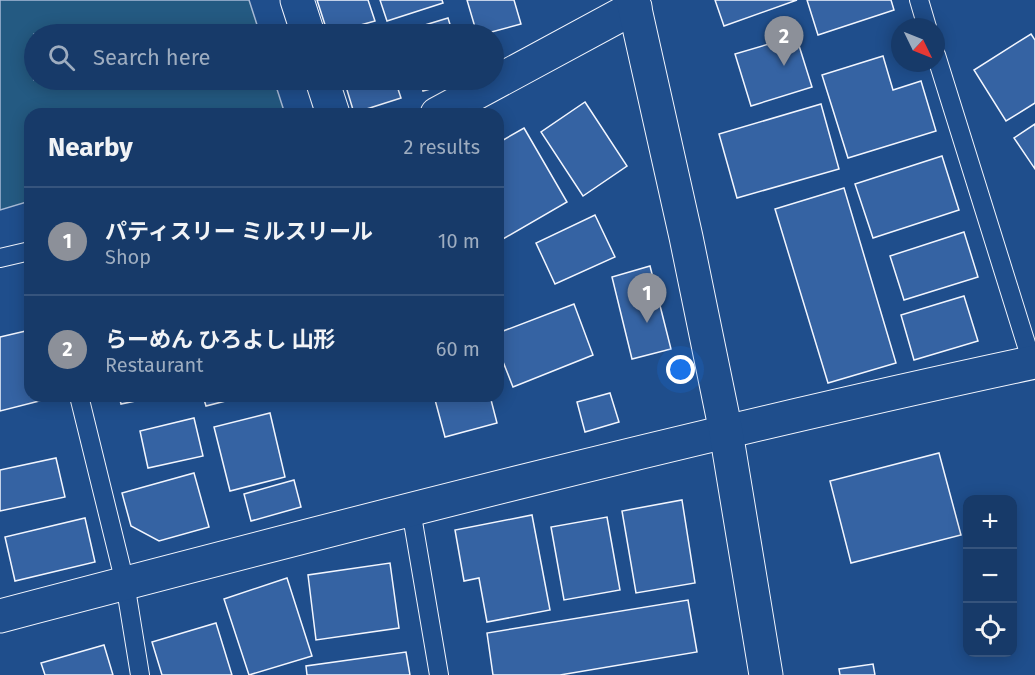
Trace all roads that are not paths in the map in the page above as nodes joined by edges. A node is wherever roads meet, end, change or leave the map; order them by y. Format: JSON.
{"nodes":[{"id":1,"x":297,"y":0,"type":"edge"},
{"id":2,"x":919,"y":0,"type":"edge"},
{"id":3,"x":634,"y":3,"type":"edge"},
{"id":4,"x":924,"y":18,"type":"edge"},
{"id":5,"x":305,"y":24,"type":"edge"},
{"id":6,"x":941,"y":72,"type":"edge"},
{"id":7,"x":504,"y":76,"type":"edge"},
{"id":8,"x":325,"y":90,"type":"edge"},
{"id":9,"x":480,"y":90,"type":"edge"},
{"id":10,"x":331,"y":108,"type":"edge"},
{"id":11,"x":448,"y":108,"type":"edge"},
{"id":12,"x":24,"y":252,"type":"edge"},
{"id":13,"x":0,"y":258,"type":"edge"},
{"id":14,"x":1034,"y":365,"type":"edge"},
{"id":15,"x":80,"y":402,"type":"edge"},
{"id":16,"x":726,"y":432,"type":"junction"},
{"id":17,"x":411,"y":510,"type":"junction"},
{"id":18,"x":125,"y":583,"type":"junction"},
{"id":19,"x":0,"y":616,"type":"edge"},
{"id":20,"x":140,"y":675,"type":"edge"},
{"id":21,"x":439,"y":675,"type":"edge"},
{"id":22,"x":766,"y":675,"type":"edge"}],
"edges":[{"from":1,"to":5,"type":"street"},
{"from":2,"to":4,"type":"lane"},
{"from":3,"to":7,"type":"street"},
{"from":3,"to":16,"type":"street"},
{"from":6,"to":14,"type":"lane"},
{"from":8,"to":10,"type":"street"},
{"from":9,"to":11,"type":"street"},
{"from":12,"to":13,"type":"lane"},
{"from":14,"to":16,"type":"street"},
{"from":15,"to":18,"type":"lane"},
{"from":16,"to":17,"type":"street"},
{"from":16,"to":22,"type":"street"},
{"from":17,"to":18,"type":"street"},
{"from":17,"to":21,"type":"lane"},
{"from":18,"to":19,"type":"street"},
{"from":18,"to":20,"type":"lane"}]}
